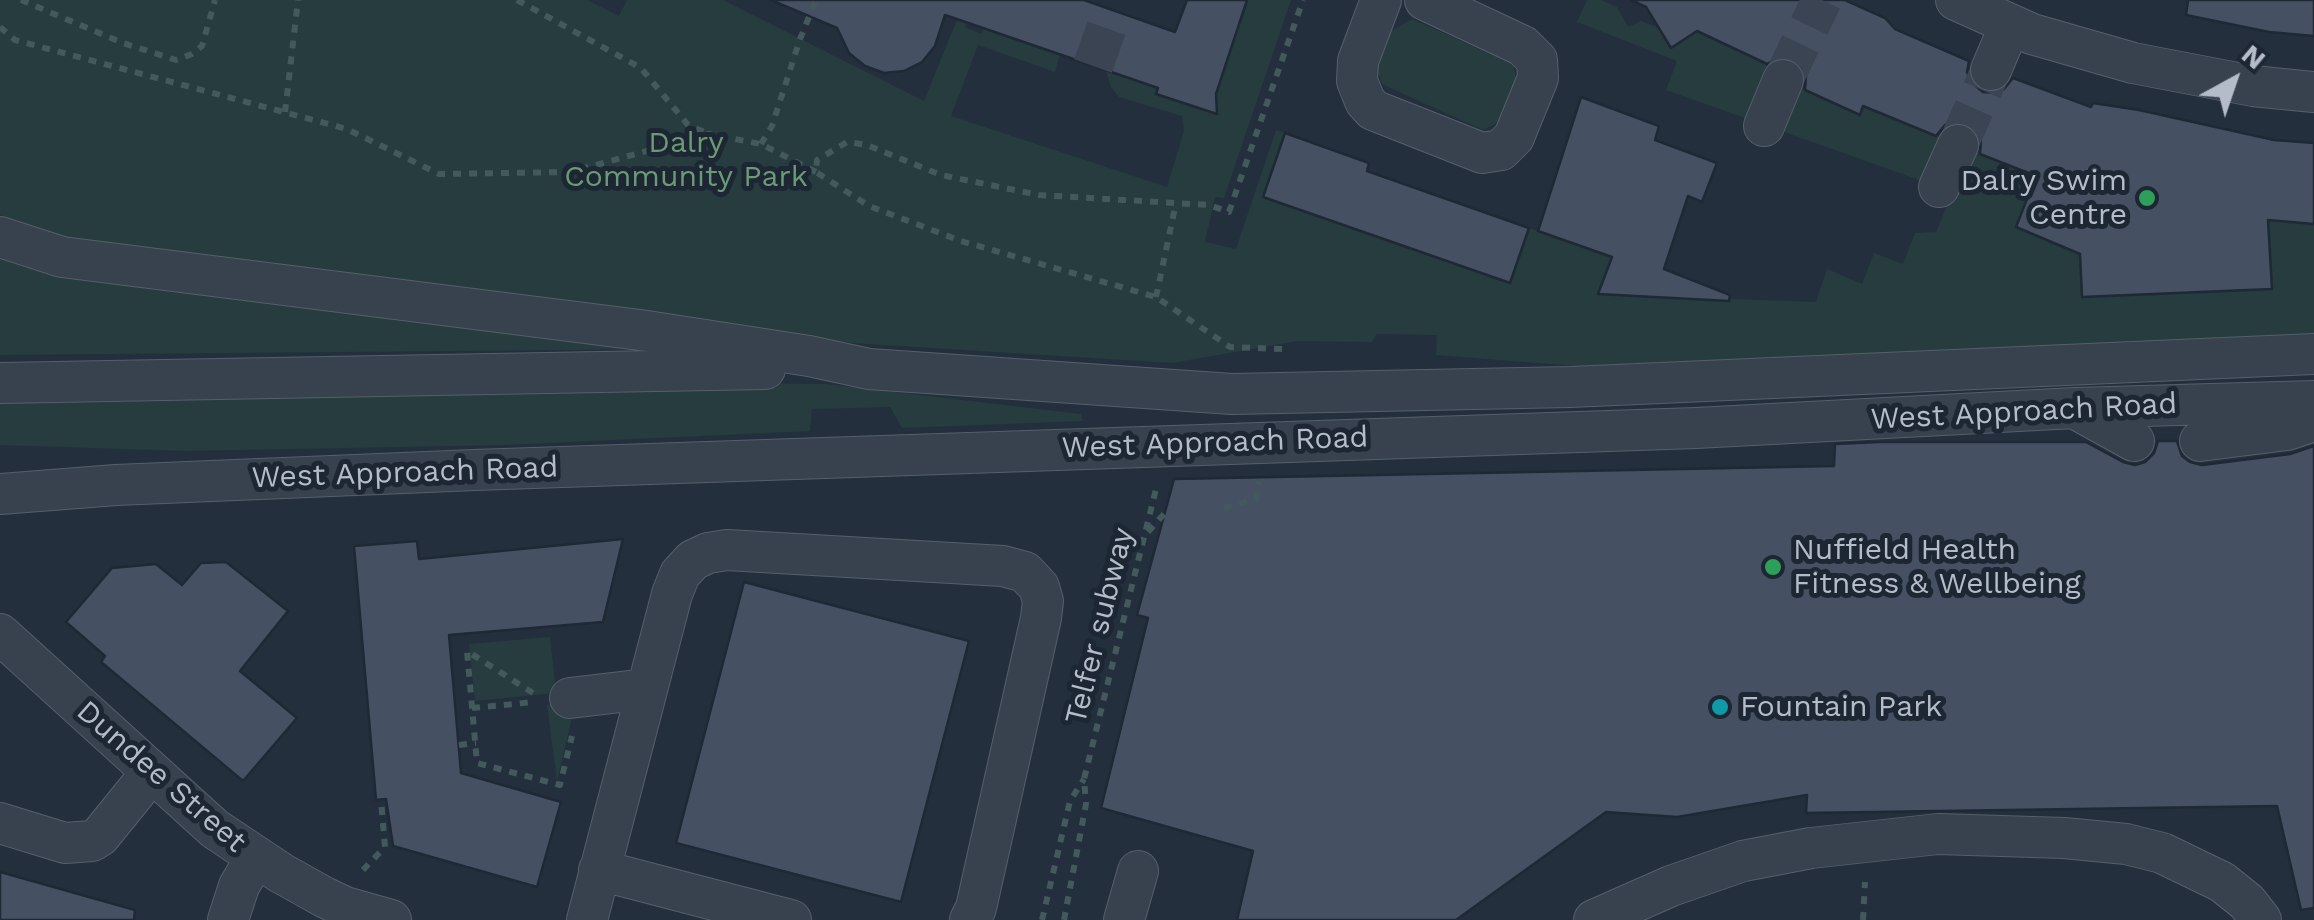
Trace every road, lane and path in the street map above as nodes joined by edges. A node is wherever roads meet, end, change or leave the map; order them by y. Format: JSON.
{"nodes":[{"id":1,"x":21,"y":0,"type":"edge"},
{"id":2,"x":215,"y":0,"type":"edge"},
{"id":3,"x":298,"y":0,"type":"edge"},
{"id":4,"x":517,"y":0,"type":"edge"},
{"id":5,"x":816,"y":0,"type":"edge"},
{"id":6,"x":1303,"y":0,"type":"edge"},
{"id":7,"x":1381,"y":0,"type":"edge"},
{"id":8,"x":1425,"y":0,"type":"edge"},
{"id":9,"x":1956,"y":0,"type":"edge"},
{"id":10,"x":2010,"y":25,"type":"junction"},
{"id":11,"x":0,"y":26,"type":"edge"},
{"id":12,"x":1990,"y":70,"type":"tunnel mouth"},
{"id":13,"x":1784,"y":80,"type":"tunnel mouth"},
{"id":14,"x":2314,"y":92,"type":"edge"},
{"id":15,"x":285,"y":112,"type":"junction"},
{"id":16,"x":1764,"y":126,"type":"dead end"},
{"id":17,"x":709,"y":134,"type":"junction"},
{"id":18,"x":761,"y":144,"type":"junction"},
{"id":19,"x":1958,"y":145,"type":"tunnel mouth"},
{"id":20,"x":816,"y":172,"type":"junction"},
{"id":21,"x":1939,"y":186,"type":"dead end"},
{"id":22,"x":1176,"y":203,"type":"junction"},
{"id":23,"x":0,"y":236,"type":"edge"},
{"id":24,"x":1156,"y":298,"type":"junction"},
{"id":25,"x":1300,"y":350,"type":"dead end"},
{"id":26,"x":2314,"y":354,"type":"edge"},
{"id":27,"x":869,"y":370,"type":"junction"},
{"id":28,"x":0,"y":383,"type":"edge"},
{"id":29,"x":2314,"y":402,"type":"edge"},
{"id":30,"x":2074,"y":408,"type":"junction"},
{"id":31,"x":2314,"y":421,"type":"edge"},
{"id":32,"x":2200,"y":441,"type":"dead end"},
{"id":33,"x":2134,"y":442,"type":"dead end"},
{"id":34,"x":0,"y":468,"type":"edge"},
{"id":35,"x":1158,"y":484,"type":"dead end"},
{"id":36,"x":116,"y":485,"type":"junction"},
{"id":37,"x":0,"y":494,"type":"edge"},
{"id":38,"x":1256,"y":500,"type":"dead end"},
{"id":39,"x":1224,"y":508,"type":"dead end"},
{"id":40,"x":1165,"y":513,"type":"dead end"},
{"id":41,"x":1147,"y":533,"type":"junction"},
{"id":42,"x":0,"y":634,"type":"edge"},
{"id":43,"x":646,"y":689,"type":"junction"},
{"id":44,"x":577,"y":697,"type":"joint"},
{"id":45,"x":472,"y":708,"type":"junction"},
{"id":46,"x":476,"y":743,"type":"junction"},
{"id":47,"x":459,"y":745,"type":"dead end"},
{"id":48,"x":152,"y":773,"type":"junction"},
{"id":49,"x":1084,"y":779,"type":"junction"},
{"id":50,"x":381,"y":800,"type":"dead end"},
{"id":51,"x":0,"y":823,"type":"edge"},
{"id":52,"x":256,"y":858,"type":"junction"},
{"id":53,"x":600,"y":870,"type":"junction"},
{"id":54,"x":1138,"y":871,"type":"dead end"},
{"id":55,"x":345,"y":907,"type":"junction"},
{"id":56,"x":228,"y":920,"type":"edge"},
{"id":57,"x":392,"y":920,"type":"edge"},
{"id":58,"x":587,"y":920,"type":"edge"},
{"id":59,"x":790,"y":920,"type":"edge"},
{"id":60,"x":970,"y":920,"type":"edge"},
{"id":61,"x":1042,"y":920,"type":"edge"},
{"id":62,"x":1064,"y":920,"type":"edge"},
{"id":63,"x":1124,"y":920,"type":"edge"},
{"id":64,"x":1594,"y":920,"type":"edge"},
{"id":65,"x":2261,"y":920,"type":"edge"}],
"edges":[{"from":1,"to":2,"type":"path"},
{"from":3,"to":15,"type":"path"},
{"from":4,"to":17,"type":"path"},
{"from":5,"to":18,"type":"path"},
{"from":6,"to":22,"type":"path"},
{"from":7,"to":8,"type":"street"},
{"from":9,"to":10,"type":"street"},
{"from":10,"to":12,"type":"street"},
{"from":10,"to":14,"type":"street"},
{"from":11,"to":15,"type":"path"},
{"from":13,"to":16,"type":"street"},
{"from":15,"to":17,"type":"path"},
{"from":17,"to":18,"type":"path"},
{"from":18,"to":20,"type":"path"},
{"from":19,"to":21,"type":"street"},
{"from":20,"to":22,"type":"path"},
{"from":20,"to":24,"type":"path"},
{"from":22,"to":24,"type":"path"},
{"from":23,"to":27,"type":"street","name":"West Approach Road"},
{"from":24,"to":25,"type":"path"},
{"from":26,"to":27,"type":"street","name":"West Approach Road"},
{"from":27,"to":28,"type":"street","name":"West Approach Road"},
{"from":29,"to":30,"type":"street","name":"West Approach Road"},
{"from":30,"to":33,"type":"street"},
{"from":30,"to":36,"type":"street","name":"West Approach Road"},
{"from":31,"to":32,"type":"street"},
{"from":34,"to":36,"type":"street","name":"West Approach Road"},
{"from":35,"to":41,"type":"path","name":"Telfer subway"},
{"from":36,"to":37,"type":"street","name":"West Approach Road"},
{"from":38,"to":39,"type":"path"},
{"from":40,"to":41,"type":"path"},
{"from":41,"to":49,"type":"path","name":"Telfer subway"},
{"from":42,"to":48,"type":"street","name":"Dundee Street"},
{"from":43,"to":44,"type":"street"},
{"from":43,"to":53,"type":"street"},
{"from":43,"to":60,"type":"street"},
{"from":44,"to":46,"type":"path"},
{"from":45,"to":45,"type":"path"},
{"from":45,"to":46,"type":"path"},
{"from":46,"to":47,"type":"path"},
{"from":48,"to":51,"type":"street"},
{"from":48,"to":52,"type":"street","name":"Dundee Street"},
{"from":49,"to":61,"type":"path","name":"Telfer subway"},
{"from":49,"to":62,"type":"path","name":"Telfer subway"},
{"from":50,"to":55,"type":"path"},
{"from":52,"to":55,"type":"street","name":"Dundee Street"},
{"from":52,"to":56,"type":"street"},
{"from":53,"to":58,"type":"street"},
{"from":53,"to":59,"type":"street"},
{"from":54,"to":63,"type":"street"},
{"from":55,"to":57,"type":"street","name":"Dundee Street"},
{"from":64,"to":65,"type":"street"}]}
